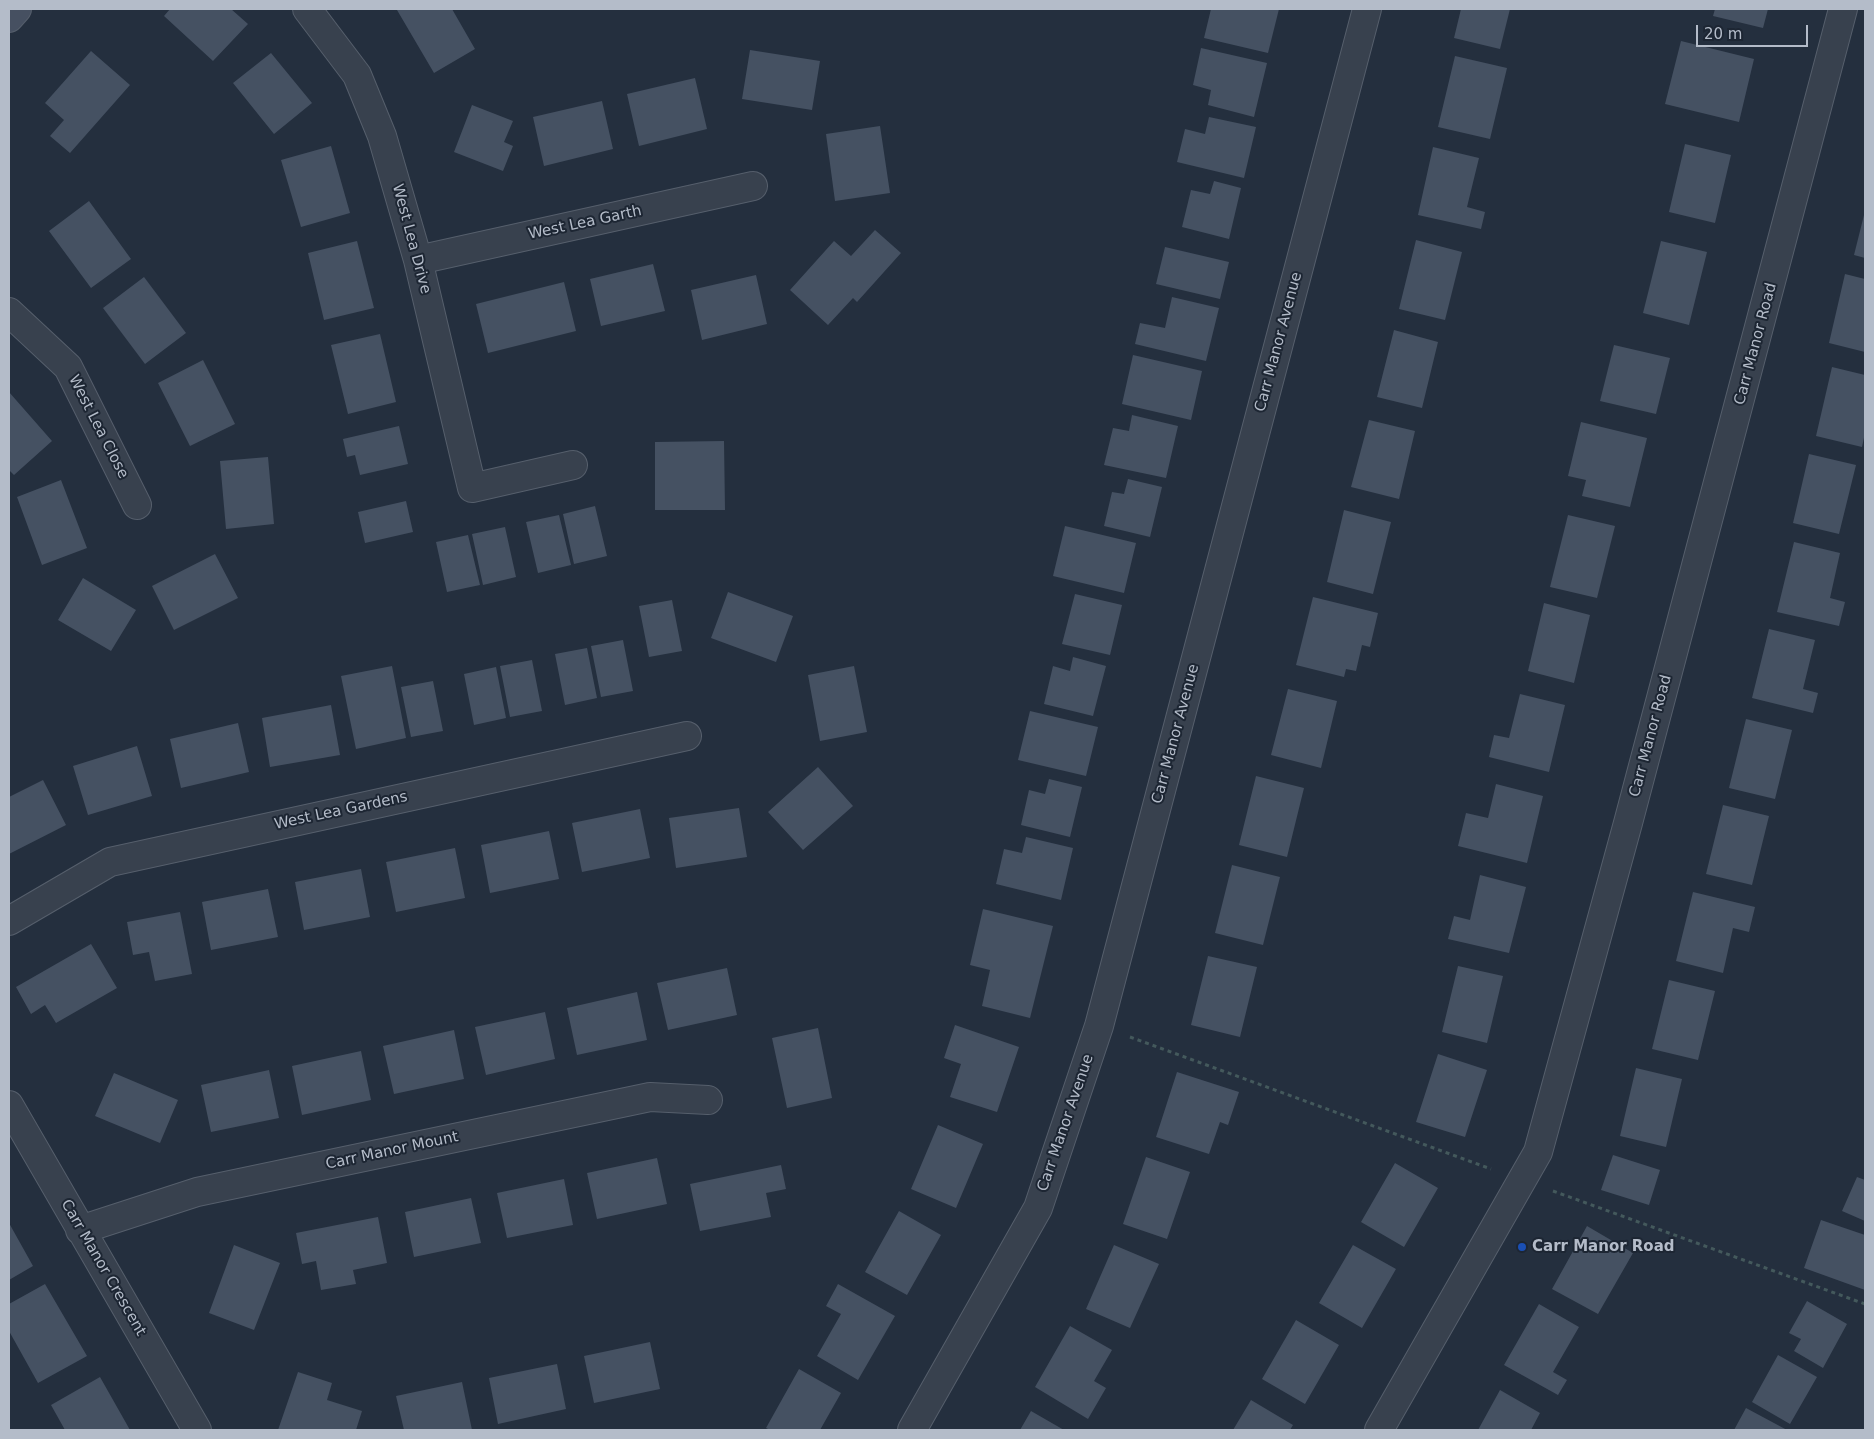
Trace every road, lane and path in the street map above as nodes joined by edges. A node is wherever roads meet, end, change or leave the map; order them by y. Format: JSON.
{"nodes":[{"id":1,"x":17,"y":9,"type":"edge"},
{"id":2,"x":307,"y":9,"type":"edge"},
{"id":3,"x":1366,"y":9,"type":"edge"},
{"id":4,"x":1843,"y":9,"type":"edge"},
{"id":5,"x":9,"y":18,"type":"edge"},
{"id":6,"x":753,"y":186,"type":"dead end"},
{"id":7,"x":418,"y":260,"type":"junction"},
{"id":8,"x":9,"y":312,"type":"edge"},
{"id":9,"x":573,"y":465,"type":"dead end"},
{"id":10,"x":137,"y":505,"type":"dead end"},
{"id":11,"x":687,"y":736,"type":"dead end"},
{"id":12,"x":9,"y":921,"type":"edge"},
{"id":13,"x":1099,"y":1026,"type":"junction"},
{"id":14,"x":708,"y":1100,"type":"dead end"},
{"id":15,"x":9,"y":1106,"type":"edge"},
{"id":16,"x":1522,"y":1180,"type":"junction"},
{"id":17,"x":80,"y":1230,"type":"junction"},
{"id":18,"x":1865,"y":1304,"type":"edge"},
{"id":19,"x":197,"y":1430,"type":"edge"},
{"id":20,"x":912,"y":1430,"type":"edge"},
{"id":21,"x":1380,"y":1430,"type":"edge"}],
"edges":[{"from":1,"to":5,"type":"main road"},
{"from":2,"to":7,"type":"street","name":"West Lea Drive"},
{"from":3,"to":13,"type":"street","name":"Carr Manor Avenue"},
{"from":4,"to":16,"type":"street","name":"Carr Manor Road"},
{"from":6,"to":7,"type":"street","name":"West Lea Garth"},
{"from":7,"to":9,"type":"street","name":"West Lea Drive"},
{"from":8,"to":10,"type":"street","name":"West Lea Close"},
{"from":11,"to":12,"type":"street","name":"West Lea Gardens"},
{"from":13,"to":16,"type":"path"},
{"from":13,"to":20,"type":"street","name":"Carr Manor Avenue"},
{"from":14,"to":17,"type":"street","name":"Carr Manor Mount"},
{"from":15,"to":17,"type":"street","name":"Carr Manor Crescent"},
{"from":16,"to":18,"type":"path"},
{"from":16,"to":21,"type":"street","name":"Carr Manor Road"},
{"from":17,"to":19,"type":"street","name":"Carr Manor Crescent"}]}
